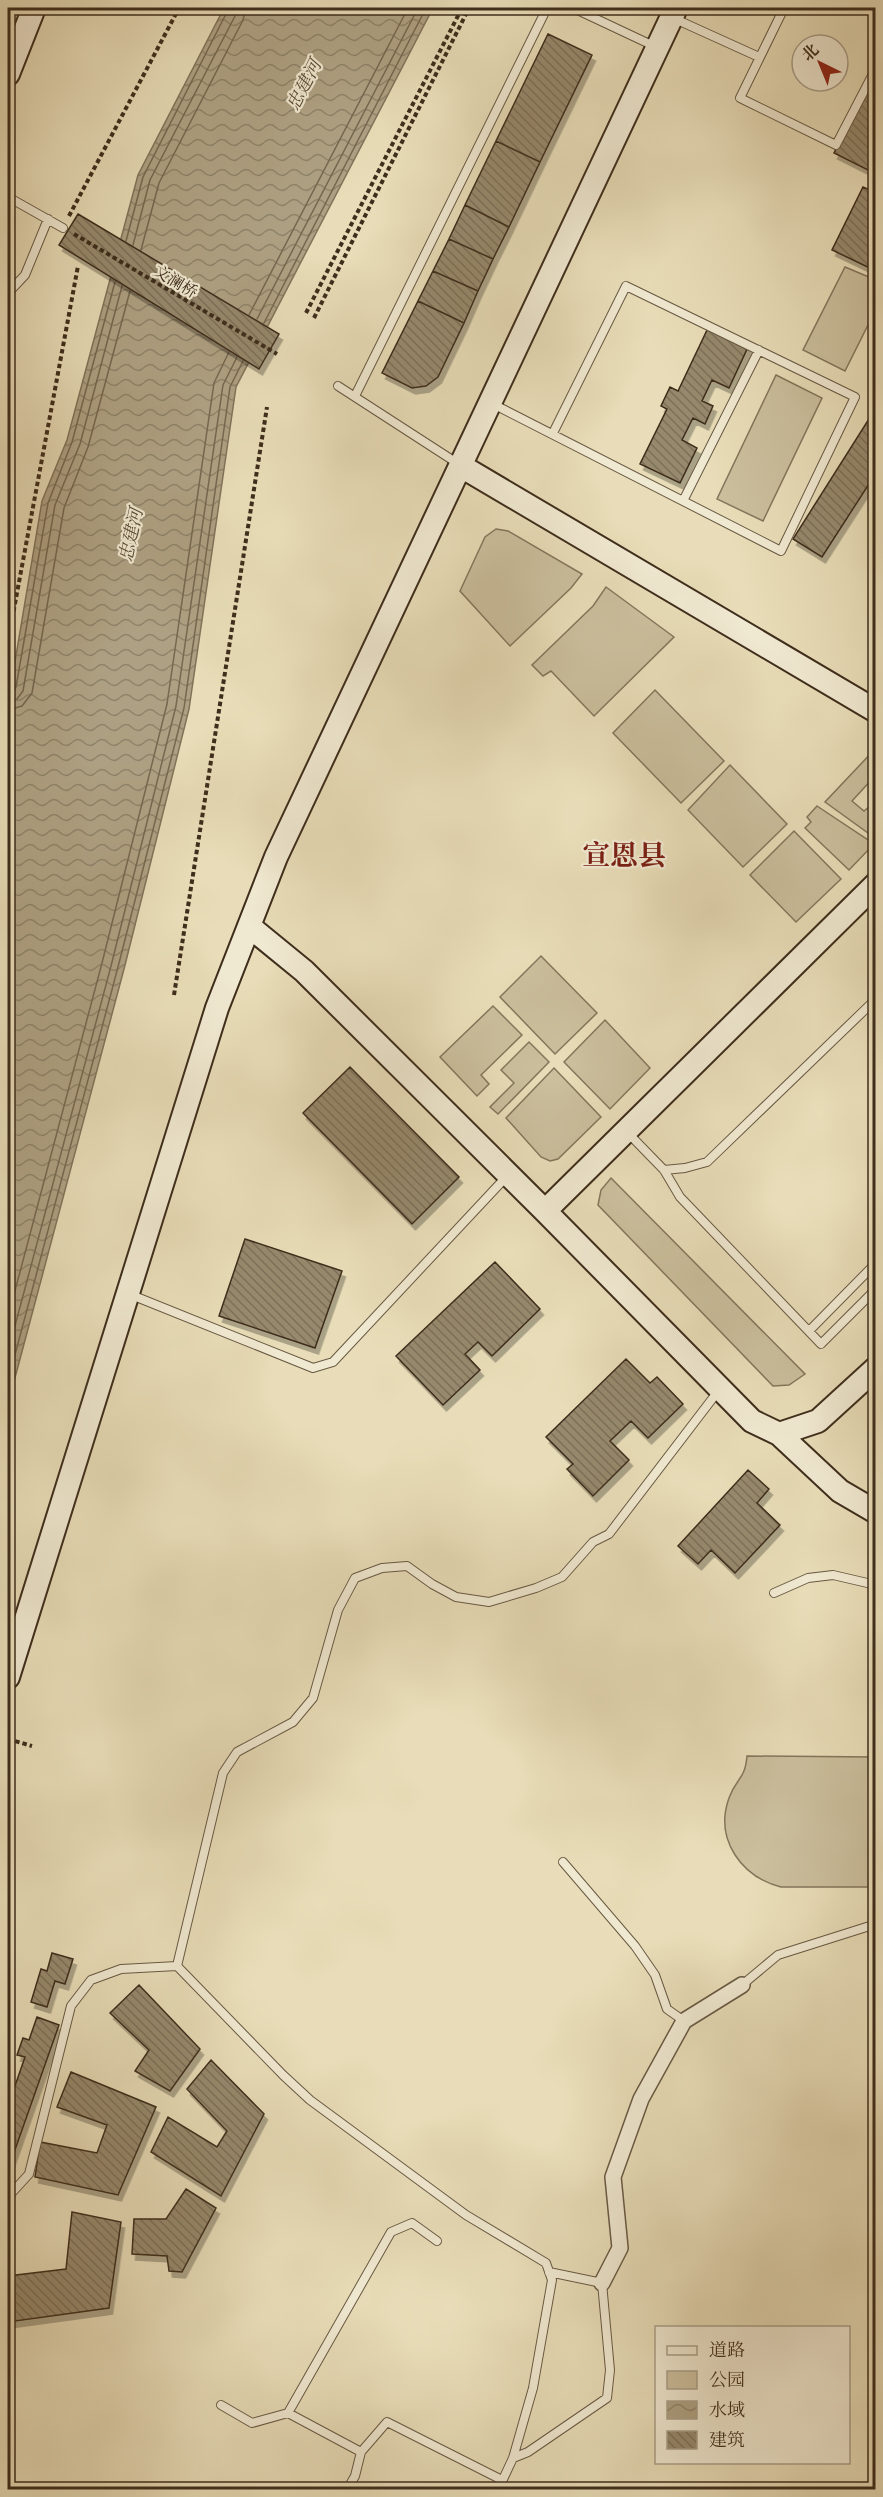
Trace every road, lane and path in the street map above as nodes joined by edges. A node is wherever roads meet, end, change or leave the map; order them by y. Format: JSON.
{"nodes":[{"id":1,"x":34,"y":8,"type":"edge"},
{"id":2,"x":179,"y":8,"type":"edge"},
{"id":3,"x":462,"y":8,"type":"edge"},
{"id":4,"x":469,"y":8,"type":"edge"},
{"id":5,"x":547,"y":8,"type":"edge"},
{"id":6,"x":573,"y":8,"type":"edge"},
{"id":7,"x":784,"y":8,"type":"edge"},
{"id":8,"x":674,"y":12,"type":"edge"},
{"id":9,"x":657,"y":48,"type":"junction"},
{"id":10,"x":759,"y":57,"type":"junction"},
{"id":11,"x":876,"y":68,"type":"edge"},
{"id":12,"x":8,"y":74,"type":"edge"},
{"id":13,"x":8,"y":196,"type":"edge"},
{"id":14,"x":48,"y":219,"type":"junction"},
{"id":15,"x":63,"y":228,"type":"junction"},
{"id":16,"x":78,"y":266,"type":"dead end"},
{"id":17,"x":8,"y":293,"type":"edge"},
{"id":18,"x":306,"y":313,"type":"dead end"},
{"id":19,"x":314,"y":318,"type":"dead end"},
{"id":20,"x":759,"y":350,"type":"junction"},
{"id":21,"x":277,"y":354,"type":"dead end"},
{"id":22,"x":338,"y":386,"type":"dead end"},
{"id":23,"x":355,"y":396,"type":"junction"},
{"id":24,"x":490,"y":402,"type":"junction"},
{"id":25,"x":267,"y":407,"type":"dead end"},
{"id":26,"x":553,"y":434,"type":"junction"},
{"id":27,"x":461,"y":466,"type":"junction"},
{"id":28,"x":683,"y":501,"type":"junction"},
{"id":29,"x":8,"y":641,"type":"edge"},
{"id":30,"x":876,"y":711,"type":"edge"},
{"id":31,"x":875,"y":885,"type":"edge"},
{"id":32,"x":249,"y":926,"type":"junction"},
{"id":33,"x":174,"y":995,"type":"dead end"},
{"id":34,"x":876,"y":999,"type":"edge"},
{"id":35,"x":626,"y":1131,"type":"junction"},
{"id":36,"x":664,"y":1170,"type":"junction"},
{"id":37,"x":508,"y":1174,"type":"junction"},
{"id":38,"x":545,"y":1210,"type":"junction"},
{"id":39,"x":876,"y":1263,"type":"edge"},
{"id":40,"x":876,"y":1289,"type":"edge"},
{"id":41,"x":128,"y":1294,"type":"junction"},
{"id":42,"x":809,"y":1330,"type":"junction"},
{"id":43,"x":876,"y":1368,"type":"edge"},
{"id":44,"x":719,"y":1388,"type":"junction"},
{"id":45,"x":778,"y":1434,"type":"junction"},
{"id":46,"x":876,"y":1512,"type":"edge"},
{"id":47,"x":876,"y":1585,"type":"edge"},
{"id":48,"x":774,"y":1593,"type":"dead end"},
{"id":49,"x":8,"y":1677,"type":"edge"},
{"id":50,"x":8,"y":1739,"type":"edge"},
{"id":51,"x":32,"y":1746,"type":"dead end"},
{"id":52,"x":563,"y":1862,"type":"dead end"},
{"id":53,"x":876,"y":1924,"type":"edge"},
{"id":54,"x":177,"y":1966,"type":"junction"},
{"id":55,"x":742,"y":1985,"type":"joint"},
{"id":56,"x":684,"y":2021,"type":"junction"},
{"id":57,"x":8,"y":2197,"type":"edge"},
{"id":58,"x":437,"y":2241,"type":"dead end"},
{"id":59,"x":549,"y":2272,"type":"junction"},
{"id":60,"x":602,"y":2283,"type":"junction"},
{"id":61,"x":221,"y":2405,"type":"dead end"},
{"id":62,"x":288,"y":2413,"type":"junction"},
{"id":63,"x":361,"y":2452,"type":"junction"},
{"id":64,"x":513,"y":2458,"type":"junction"},
{"id":65,"x":502,"y":2480,"type":"junction"},
{"id":66,"x":347,"y":2490,"type":"edge"},
{"id":67,"x":498,"y":2490,"type":"edge"}],
"edges":[{"from":1,"to":12,"type":"street"},
{"from":2,"to":15,"type":"path"},
{"from":3,"to":18,"type":"path"},
{"from":4,"to":19,"type":"path"},
{"from":5,"to":23,"type":"lane"},
{"from":6,"to":9,"type":"lane"},
{"from":7,"to":10,"type":"lane"},
{"from":8,"to":9,"type":"street"},
{"from":8,"to":10,"type":"lane"},
{"from":9,"to":24,"type":"street"},
{"from":10,"to":11,"type":"lane"},
{"from":13,"to":14,"type":"lane"},
{"from":14,"to":15,"type":"lane"},
{"from":14,"to":17,"type":"lane"},
{"from":15,"to":21,"type":"path","name":"文澜桥"},
{"from":16,"to":29,"type":"path"},
{"from":20,"to":26,"type":"lane"},
{"from":20,"to":28,"type":"lane"},
{"from":20,"to":28,"type":"lane"},
{"from":22,"to":23,"type":"lane"},
{"from":23,"to":27,"type":"lane"},
{"from":24,"to":26,"type":"lane"},
{"from":24,"to":27,"type":"street"},
{"from":25,"to":33,"type":"path"},
{"from":26,"to":28,"type":"lane"},
{"from":27,"to":30,"type":"street"},
{"from":27,"to":32,"type":"street"},
{"from":31,"to":35,"type":"street"},
{"from":32,"to":37,"type":"street"},
{"from":32,"to":41,"type":"street"},
{"from":34,"to":36,"type":"lane"},
{"from":35,"to":36,"type":"lane"},
{"from":35,"to":38,"type":"street"},
{"from":36,"to":42,"type":"lane"},
{"from":37,"to":38,"type":"street"},
{"from":37,"to":41,"type":"lane"},
{"from":38,"to":44,"type":"street"},
{"from":39,"to":42,"type":"lane"},
{"from":40,"to":42,"type":"lane"},
{"from":41,"to":49,"type":"street"},
{"from":43,"to":45,"type":"street"},
{"from":44,"to":45,"type":"street"},
{"from":44,"to":54,"type":"lane"},
{"from":45,"to":46,"type":"street"},
{"from":47,"to":48,"type":"lane"},
{"from":50,"to":51,"type":"path"},
{"from":52,"to":56,"type":"lane"},
{"from":53,"to":55,"type":"lane"},
{"from":54,"to":57,"type":"lane"},
{"from":54,"to":59,"type":"lane"},
{"from":55,"to":56,"type":"street"},
{"from":56,"to":60,"type":"street"},
{"from":58,"to":62,"type":"lane"},
{"from":59,"to":60,"type":"lane"},
{"from":59,"to":64,"type":"lane"},
{"from":60,"to":64,"type":"lane"},
{"from":61,"to":62,"type":"lane"},
{"from":62,"to":63,"type":"lane"},
{"from":63,"to":65,"type":"lane"},
{"from":63,"to":66,"type":"lane"},
{"from":64,"to":65,"type":"lane"},
{"from":65,"to":67,"type":"lane"}]}
